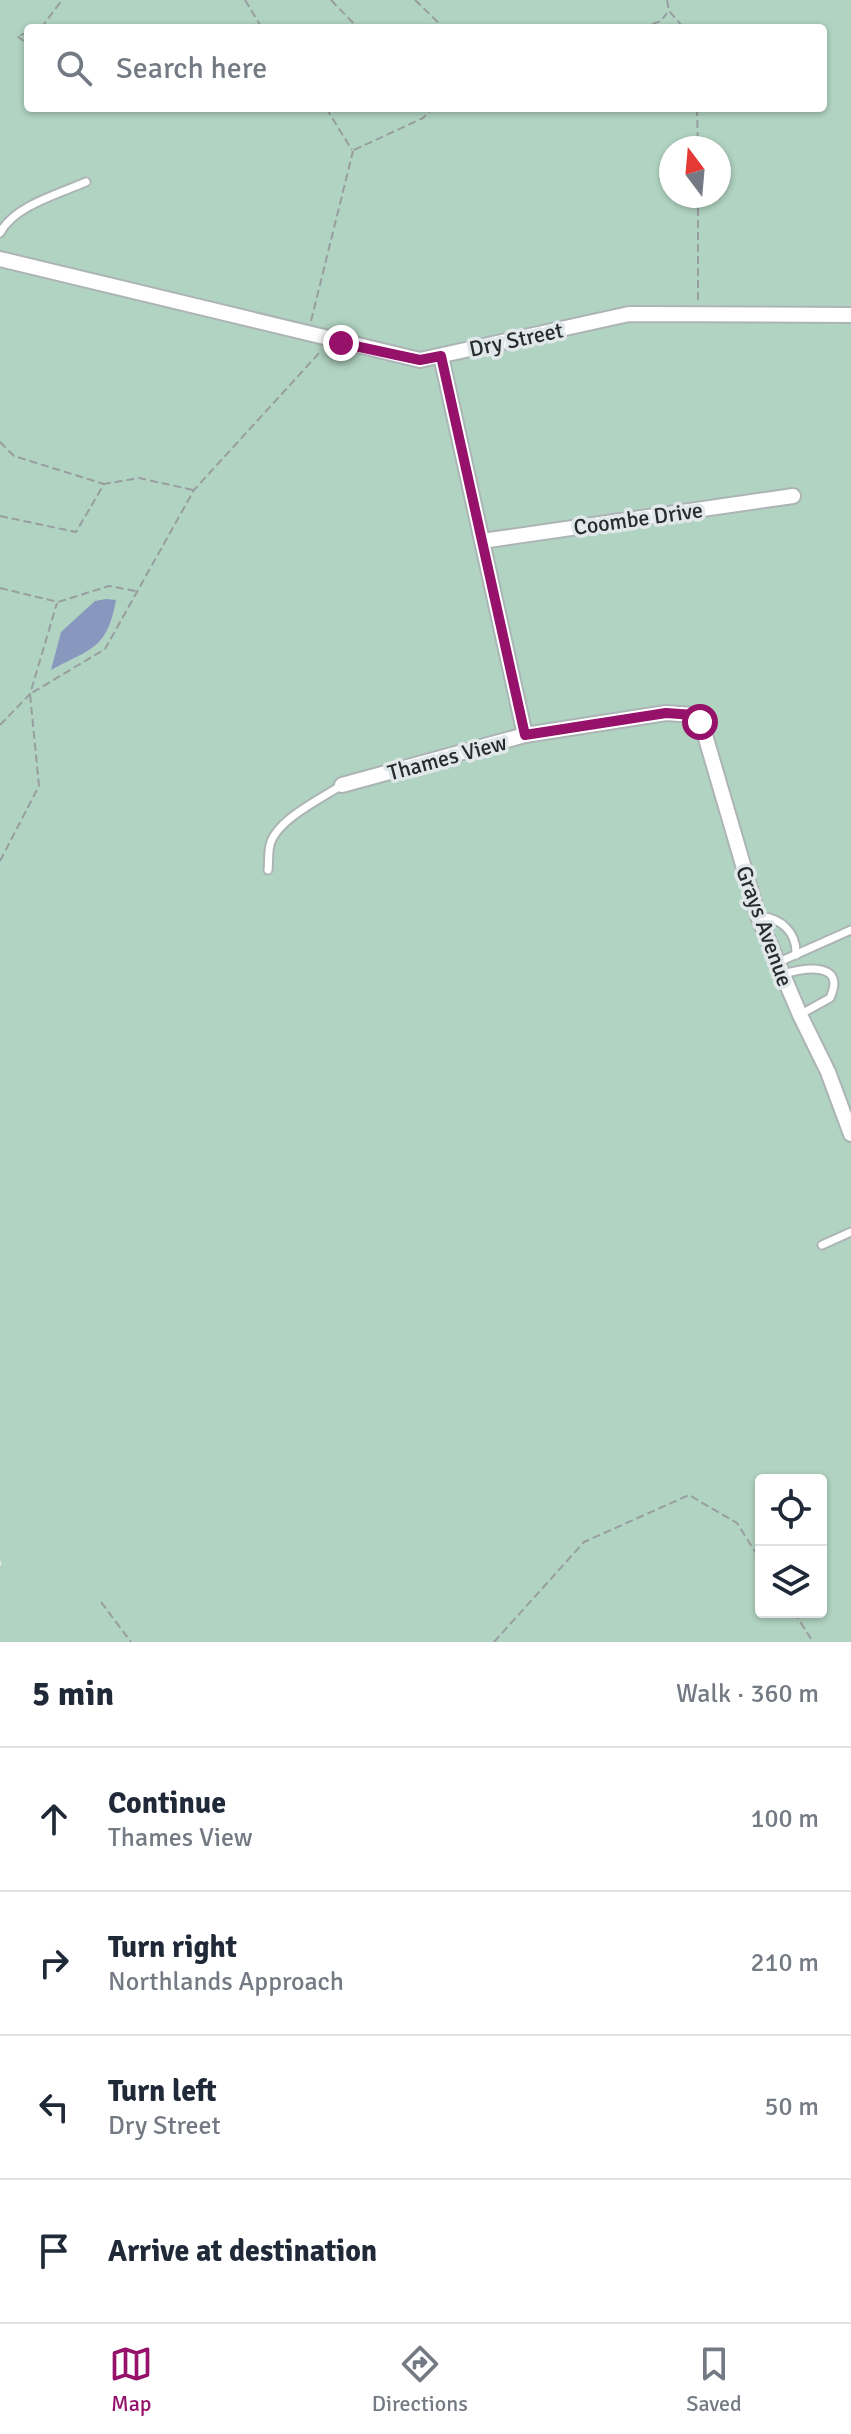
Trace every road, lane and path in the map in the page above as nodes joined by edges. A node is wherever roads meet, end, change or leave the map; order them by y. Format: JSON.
{"nodes":[{"id":1,"x":62,"y":0,"type":"edge"},
{"id":2,"x":245,"y":0,"type":"edge"},
{"id":3,"x":331,"y":0,"type":"edge"},
{"id":4,"x":415,"y":0,"type":"edge"},
{"id":5,"x":667,"y":0,"type":"edge"},
{"id":6,"x":669,"y":11,"type":"junction"},
{"id":7,"x":44,"y":24,"type":"edge"},
{"id":8,"x":260,"y":24,"type":"edge"},
{"id":9,"x":354,"y":24,"type":"edge"},
{"id":10,"x":440,"y":24,"type":"edge"},
{"id":11,"x":652,"y":24,"type":"edge"},
{"id":12,"x":680,"y":24,"type":"edge"},
{"id":13,"x":329,"y":112,"type":"edge"},
{"id":14,"x":429,"y":112,"type":"edge"},
{"id":15,"x":697,"y":112,"type":"edge"},
{"id":16,"x":698,"y":136,"type":"edge"},
{"id":17,"x":353,"y":151,"type":"junction"},
{"id":18,"x":86,"y":182,"type":"dead end"},
{"id":19,"x":698,"y":208,"type":"edge"},
{"id":20,"x":0,"y":233,"type":"edge"},
{"id":21,"x":0,"y":259,"type":"edge"},
{"id":22,"x":698,"y":314,"type":"junction"},
{"id":23,"x":851,"y":315,"type":"edge"},
{"id":24,"x":308,"y":335,"type":"junction"},
{"id":25,"x":331,"y":341,"type":"junction"},
{"id":26,"x":441,"y":356,"type":"junction"},
{"id":27,"x":0,"y":442,"type":"edge"},
{"id":28,"x":104,"y":484,"type":"junction"},
{"id":29,"x":194,"y":490,"type":"junction"},
{"id":30,"x":793,"y":496,"type":"dead end"},
{"id":31,"x":0,"y":516,"type":"edge"},
{"id":32,"x":482,"y":541,"type":"junction"},
{"id":33,"x":0,"y":588,"type":"edge"},
{"id":34,"x":137,"y":591,"type":"junction"},
{"id":35,"x":58,"y":602,"type":"junction"},
{"id":36,"x":30,"y":694,"type":"junction"},
{"id":37,"x":694,"y":715,"type":"joint"},
{"id":38,"x":0,"y":725,"type":"edge"},
{"id":39,"x":525,"y":735,"type":"junction"},
{"id":40,"x":342,"y":785,"type":"joint"},
{"id":41,"x":0,"y":861,"type":"edge"},
{"id":42,"x":268,"y":870,"type":"dead end"},
{"id":43,"x":758,"y":916,"type":"junction"},
{"id":44,"x":851,"y":930,"type":"edge"},
{"id":45,"x":796,"y":955,"type":"junction"},
{"id":46,"x":779,"y":968,"type":"junction"},
{"id":47,"x":800,"y":1015,"type":"junction"},
{"id":48,"x":851,"y":1134,"type":"edge"},
{"id":49,"x":851,"y":1232,"type":"edge"},
{"id":50,"x":822,"y":1245,"type":"dead end"},
{"id":51,"x":755,"y":1552,"type":"edge"},
{"id":52,"x":101,"y":1602,"type":"dead end"},
{"id":53,"x":798,"y":1618,"type":"edge"},
{"id":54,"x":131,"y":1642,"type":"edge"},
{"id":55,"x":494,"y":1642,"type":"edge"},
{"id":56,"x":813,"y":1642,"type":"edge"}],
"edges":[{"from":1,"to":7,"type":"path"},
{"from":2,"to":8,"type":"path"},
{"from":3,"to":9,"type":"path"},
{"from":4,"to":10,"type":"path"},
{"from":5,"to":6,"type":"path"},
{"from":6,"to":11,"type":"path"},
{"from":6,"to":12,"type":"path"},
{"from":13,"to":17,"type":"path"},
{"from":14,"to":17,"type":"path"},
{"from":15,"to":16,"type":"path"},
{"from":17,"to":24,"type":"path"},
{"from":18,"to":20,"type":"lane"},
{"from":19,"to":22,"type":"path"},
{"from":21,"to":24,"type":"street","name":"Dry Street"},
{"from":22,"to":23,"type":"street","name":"Dry Street"},
{"from":22,"to":26,"type":"street","name":"Dry Street"},
{"from":24,"to":25,"type":"street","name":"Dry Street"},
{"from":25,"to":26,"type":"street","name":"Dry Street"},
{"from":25,"to":29,"type":"path"},
{"from":26,"to":32,"type":"street"},
{"from":27,"to":28,"type":"path"},
{"from":28,"to":29,"type":"path"},
{"from":28,"to":31,"type":"path"},
{"from":29,"to":34,"type":"path"},
{"from":30,"to":32,"type":"street","name":"Coombe Drive"},
{"from":32,"to":39,"type":"street"},
{"from":33,"to":35,"type":"path"},
{"from":34,"to":35,"type":"path"},
{"from":34,"to":36,"type":"path"},
{"from":35,"to":36,"type":"path"},
{"from":36,"to":38,"type":"path"},
{"from":36,"to":41,"type":"path"},
{"from":37,"to":39,"type":"street","name":"Thames View"},
{"from":37,"to":43,"type":"street","name":"Grays Avenue"},
{"from":39,"to":40,"type":"street","name":"Thames View"},
{"from":40,"to":42,"type":"lane"},
{"from":43,"to":45,"type":"lane"},
{"from":43,"to":46,"type":"street","name":"Grays Avenue"},
{"from":44,"to":45,"type":"lane"},
{"from":45,"to":46,"type":"lane"},
{"from":46,"to":47,"type":"street","name":"Grays Avenue"},
{"from":46,"to":47,"type":"lane"},
{"from":47,"to":48,"type":"street","name":"Grays Avenue"},
{"from":49,"to":50,"type":"lane"},
{"from":51,"to":55,"type":"path"},
{"from":52,"to":54,"type":"path"},
{"from":53,"to":56,"type":"path"}]}
